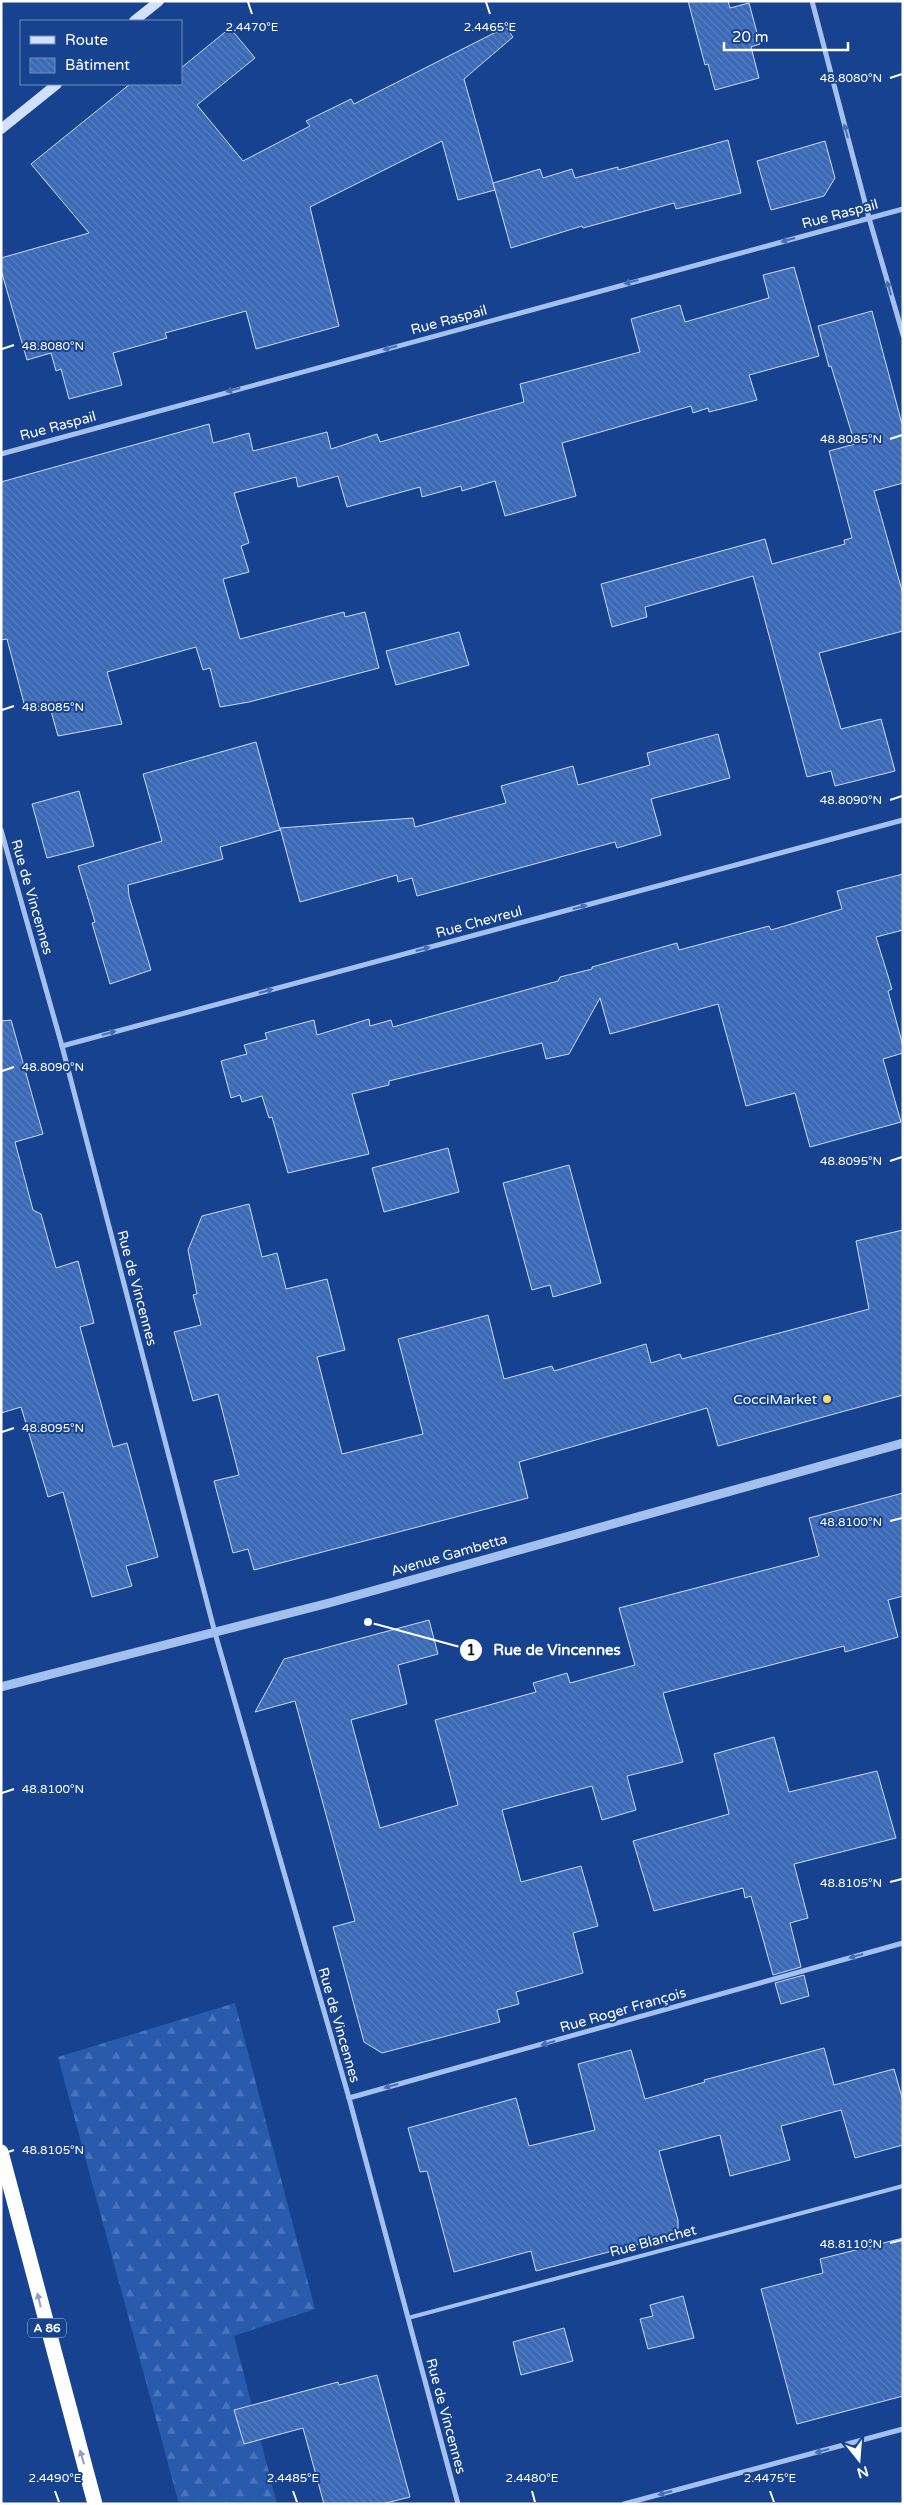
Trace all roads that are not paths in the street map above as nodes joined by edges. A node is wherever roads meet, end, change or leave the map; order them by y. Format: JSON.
{"nodes":[{"id":1,"x":159,"y":1,"type":"edge"},
{"id":2,"x":812,"y":1,"type":"edge"},
{"id":3,"x":135,"y":20,"type":"edge"},
{"id":4,"x":56,"y":85,"type":"edge"},
{"id":5,"x":1,"y":129,"type":"edge"},
{"id":6,"x":903,"y":208,"type":"edge"},
{"id":7,"x":869,"y":218,"type":"junction"},
{"id":8,"x":903,"y":335,"type":"edge"},
{"id":9,"x":1,"y":454,"type":"edge"},
{"id":10,"x":903,"y":820,"type":"edge"},
{"id":11,"x":1,"y":830,"type":"edge"},
{"id":12,"x":62,"y":1046,"type":"junction"},
{"id":13,"x":903,"y":1443,"type":"edge"},
{"id":14,"x":215,"y":1633,"type":"junction"},
{"id":15,"x":1,"y":1687,"type":"edge"},
{"id":16,"x":903,"y":1943,"type":"edge"},
{"id":17,"x":348,"y":2098,"type":"junction"},
{"id":18,"x":1,"y":2152,"type":"edge"},
{"id":19,"x":903,"y":2186,"type":"edge"},
{"id":20,"x":408,"y":2318,"type":"junction"},
{"id":21,"x":903,"y":2429,"type":"edge"},
{"id":22,"x":95,"y":2504,"type":"edge"},
{"id":23,"x":458,"y":2504,"type":"edge"},
{"id":24,"x":624,"y":2504,"type":"edge"}],
"edges":[{"from":1,"to":3,"type":"main road"},
{"from":7,"to":2,"type":"street","one_way":true},
{"from":4,"to":5,"type":"main road"},
{"from":6,"to":7,"type":"street","name":"Rue Raspail"},
{"from":8,"to":7,"type":"street","one_way":true},
{"from":7,"to":9,"type":"street","name":"Rue Raspail","one_way":true},
{"from":12,"to":10,"type":"street","name":"Rue Chevreul","one_way":true},
{"from":11,"to":12,"type":"street","name":"Rue de Vincennes"},
{"from":12,"to":14,"type":"street","name":"Rue de Vincennes"},
{"from":13,"to":14,"type":"street","name":"Avenue Gambetta"},
{"from":14,"to":15,"type":"street","name":"Avenue Gambetta"},
{"from":14,"to":17,"type":"street","name":"Rue de Vincennes"},
{"from":16,"to":17,"type":"street","name":"Rue Roger François","one_way":true},
{"from":17,"to":20,"type":"street","name":"Rue de Vincennes"},
{"from":22,"to":18,"type":"highway","number":"A 86","one_way":true},
{"from":19,"to":20,"type":"lane","name":"Rue Blanchet"},
{"from":20,"to":23,"type":"street","name":"Rue de Vincennes"},
{"from":21,"to":24,"type":"street","one_way":true}]}
